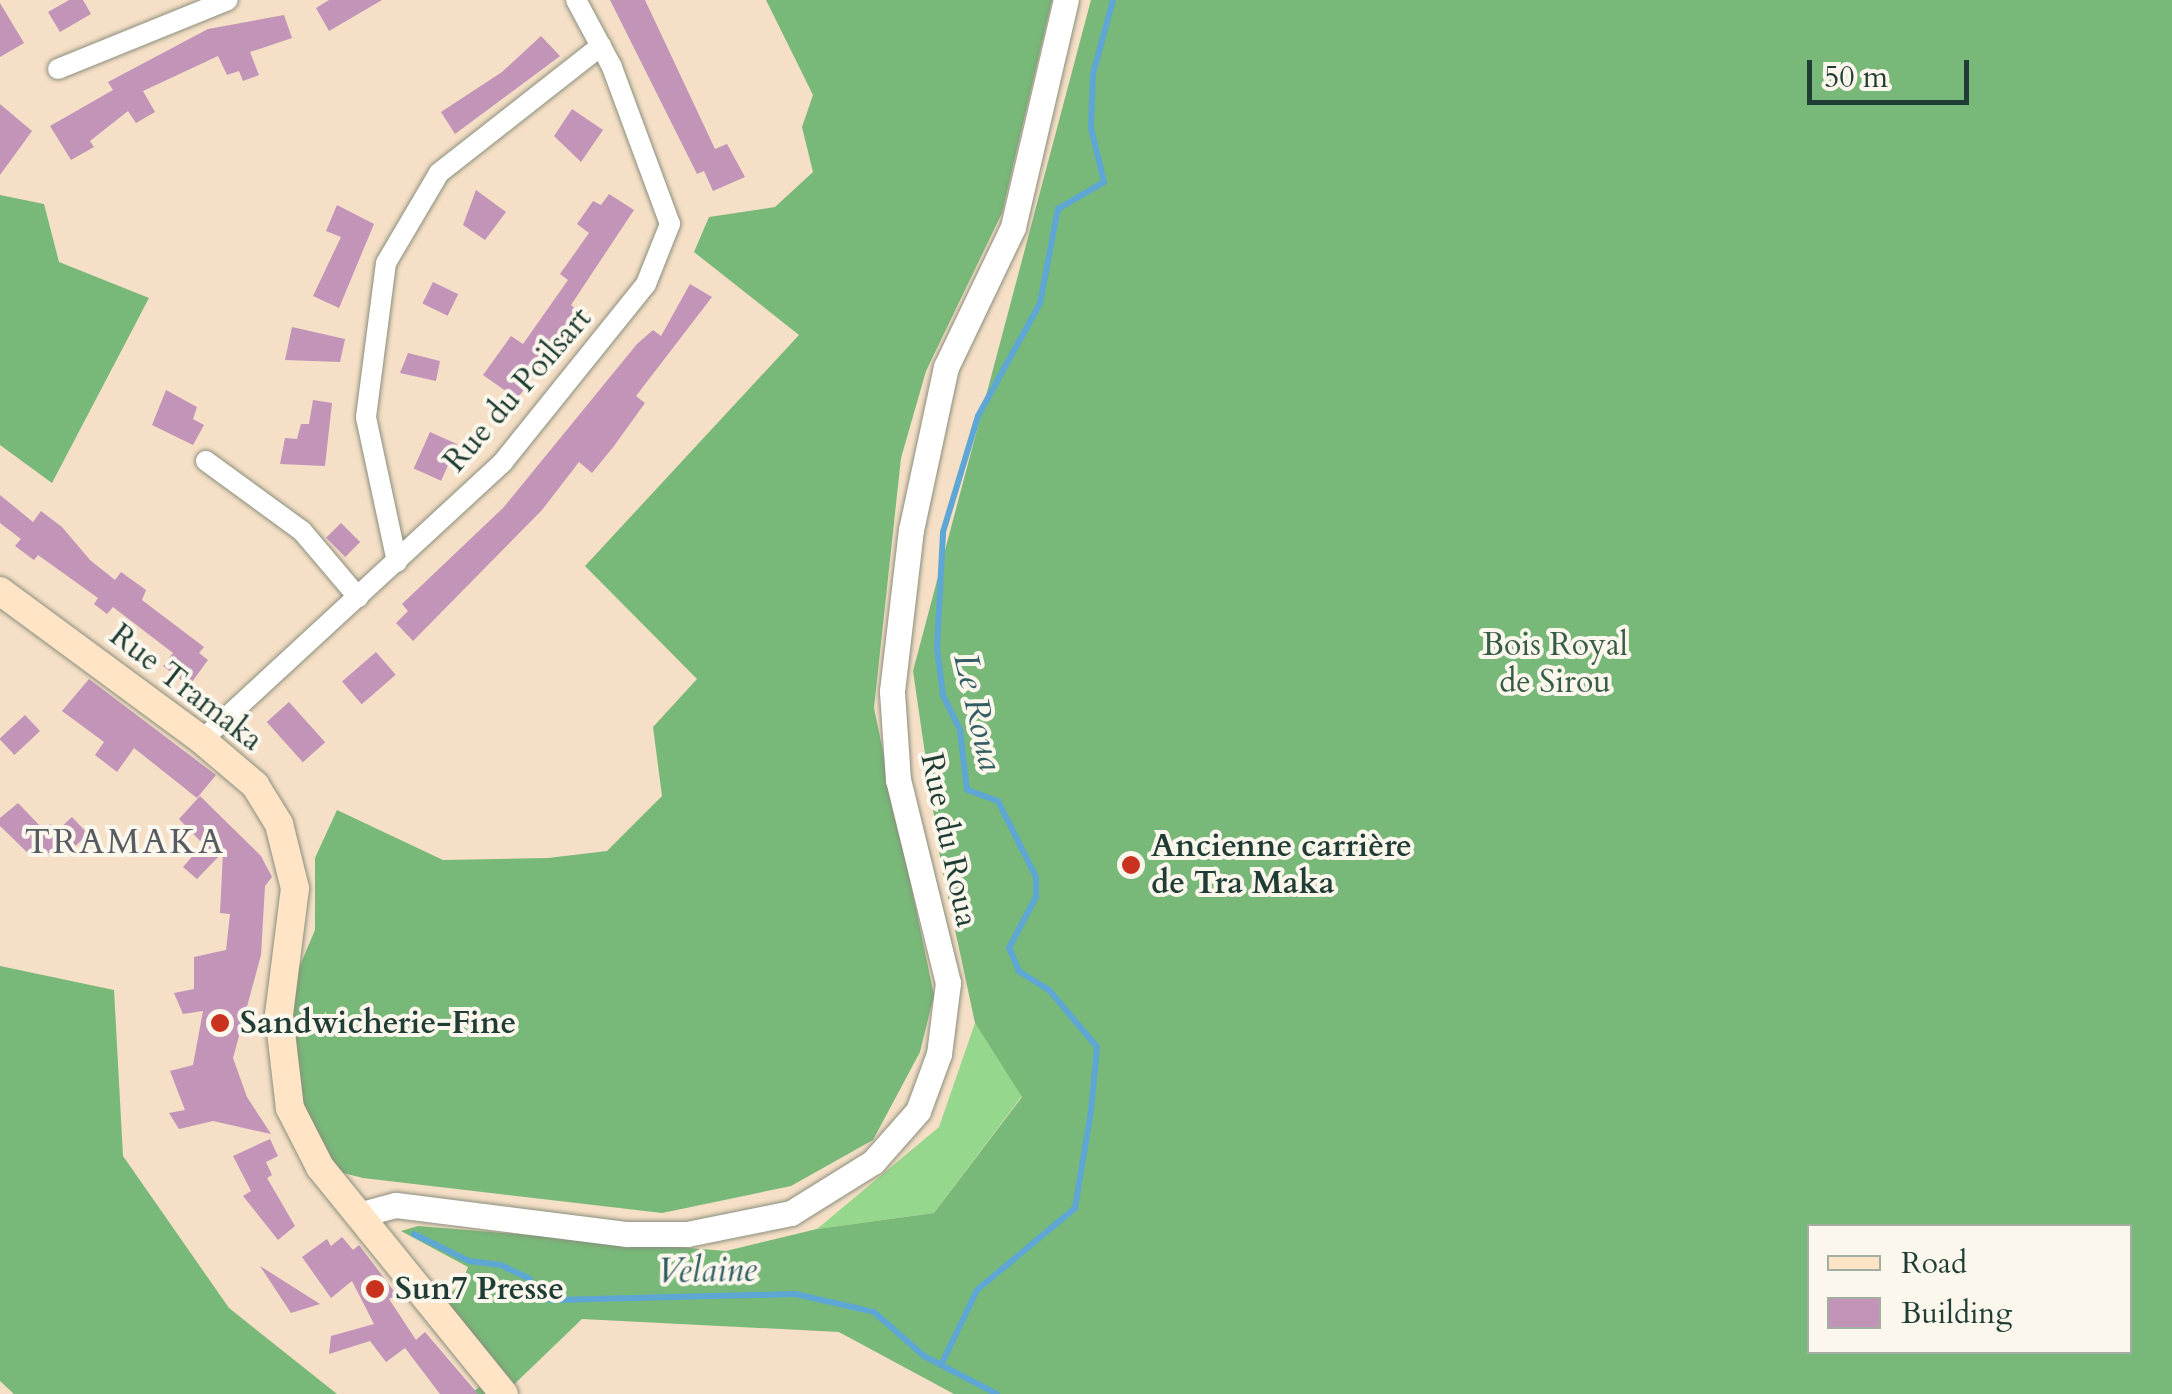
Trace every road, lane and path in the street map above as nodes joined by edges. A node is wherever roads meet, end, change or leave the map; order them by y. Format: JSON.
{"nodes":[{"id":1,"x":228,"y":0,"type":"edge"},
{"id":2,"x":576,"y":0,"type":"edge"},
{"id":3,"x":1066,"y":0,"type":"edge"},
{"id":4,"x":601,"y":46,"type":"junction"},
{"id":5,"x":58,"y":69,"type":"dead end"},
{"id":6,"x":206,"y":461,"type":"dead end"},
{"id":7,"x":396,"y":562,"type":"junction"},
{"id":8,"x":0,"y":591,"type":"edge"},
{"id":9,"x":358,"y":596,"type":"junction"},
{"id":10,"x":202,"y":740,"type":"junction"},
{"id":11,"x":358,"y":1215,"type":"junction"},
{"id":12,"x":504,"y":1394,"type":"edge"}],
"edges":[{"from":1,"to":5,"type":"street"},
{"from":2,"to":4,"type":"street","name":"Rue du Poilsart"},
{"from":3,"to":11,"type":"street","name":"Rue du Roua"},
{"from":4,"to":7,"type":"street"},
{"from":4,"to":7,"type":"street","name":"Rue du Poilsart"},
{"from":6,"to":9,"type":"street"},
{"from":7,"to":9,"type":"street","name":"Rue du Poilsart"},
{"from":8,"to":10,"type":"main road","name":"Rue Tramaka"},
{"from":9,"to":10,"type":"street","name":"Rue du Poilsart"},
{"from":10,"to":11,"type":"main road","name":"Rue Tramaka"},
{"from":11,"to":12,"type":"main road","name":"Rue Tramaka"}]}
